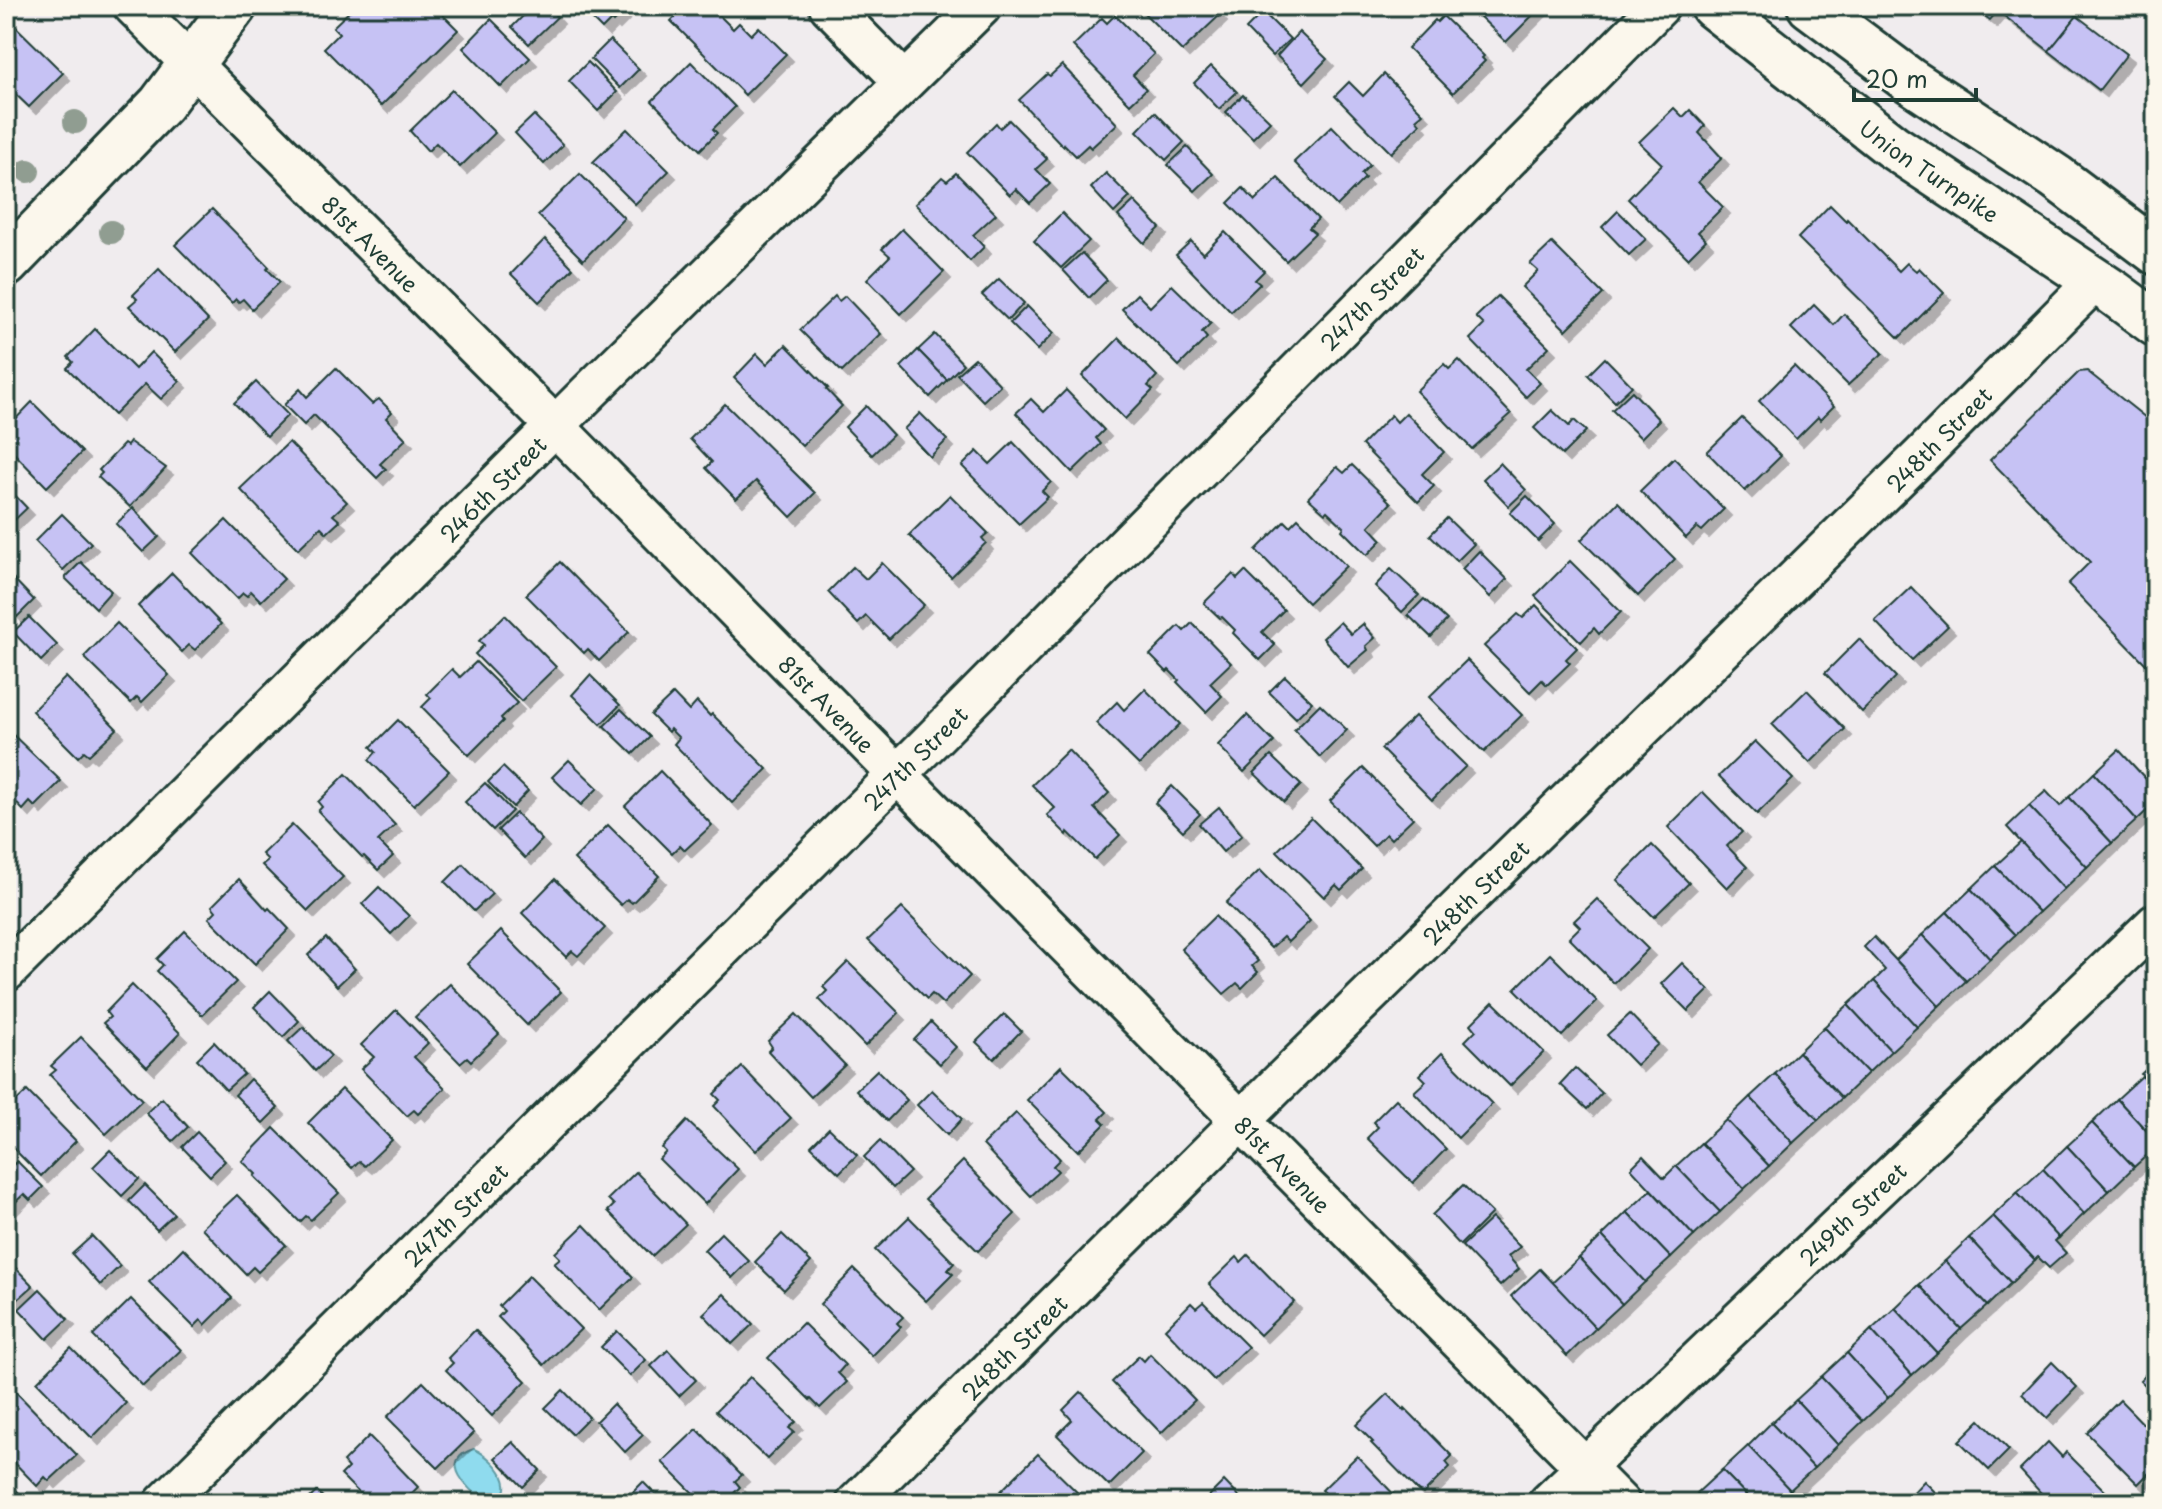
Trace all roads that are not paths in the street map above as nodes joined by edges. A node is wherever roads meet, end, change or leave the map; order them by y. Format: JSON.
{"nodes":[{"id":1,"x":133,"y":6,"type":"edge"},
{"id":2,"x":234,"y":6,"type":"edge"},
{"id":3,"x":829,"y":6,"type":"edge"},
{"id":4,"x":982,"y":6,"type":"edge"},
{"id":5,"x":1660,"y":6,"type":"edge"},
{"id":6,"x":1713,"y":6,"type":"edge"},
{"id":7,"x":1810,"y":6,"type":"edge"},
{"id":8,"x":192,"y":64,"type":"junction"},
{"id":9,"x":904,"y":82,"type":"junction"},
{"id":10,"x":2156,"y":252,"type":"edge"},
{"id":11,"x":6,"y":264,"type":"edge"},
{"id":12,"x":2095,"y":281,"type":"junction"},
{"id":13,"x":2156,"y":324,"type":"edge"},
{"id":14,"x":555,"y":426,"type":"junction"},
{"id":15,"x":897,"y":774,"type":"junction"},
{"id":16,"x":2156,"y":923,"type":"edge"},
{"id":17,"x":6,"y":972,"type":"edge"},
{"id":18,"x":1242,"y":1120,"type":"junction"},
{"id":19,"x":1585,"y":1467,"type":"junction"},
{"id":20,"x":164,"y":1503,"type":"edge"},
{"id":21,"x":856,"y":1503,"type":"edge"},
{"id":22,"x":1548,"y":1503,"type":"edge"},
{"id":23,"x":1620,"y":1503,"type":"edge"}],
"edges":[{"from":1,"to":8,"type":"street","name":"81st Avenue"},
{"from":2,"to":8,"type":"main road"},
{"from":3,"to":9,"type":"street"},
{"from":4,"to":9,"type":"street","name":"246th Street"},
{"from":5,"to":15,"type":"street","name":"247th Street"},
{"from":6,"to":12,"type":"main road","name":"Union Turnpike"},
{"from":7,"to":10,"type":"main road"},
{"from":8,"to":11,"type":"main road"},
{"from":8,"to":14,"type":"street","name":"81st Avenue"},
{"from":9,"to":14,"type":"street","name":"246th Street"},
{"from":12,"to":13,"type":"main road","name":"Union Turnpike"},
{"from":12,"to":18,"type":"street","name":"248th Street"},
{"from":14,"to":15,"type":"street","name":"81st Avenue"},
{"from":14,"to":17,"type":"street","name":"246th Street"},
{"from":15,"to":18,"type":"street","name":"81st Avenue"},
{"from":15,"to":20,"type":"street","name":"247th Street"},
{"from":16,"to":19,"type":"street","name":"249th Street"},
{"from":18,"to":19,"type":"street","name":"81st Avenue"},
{"from":18,"to":21,"type":"street","name":"248th Street"},
{"from":19,"to":22,"type":"street","name":"249th Street"},
{"from":19,"to":23,"type":"street","name":"81st Avenue"}]}
